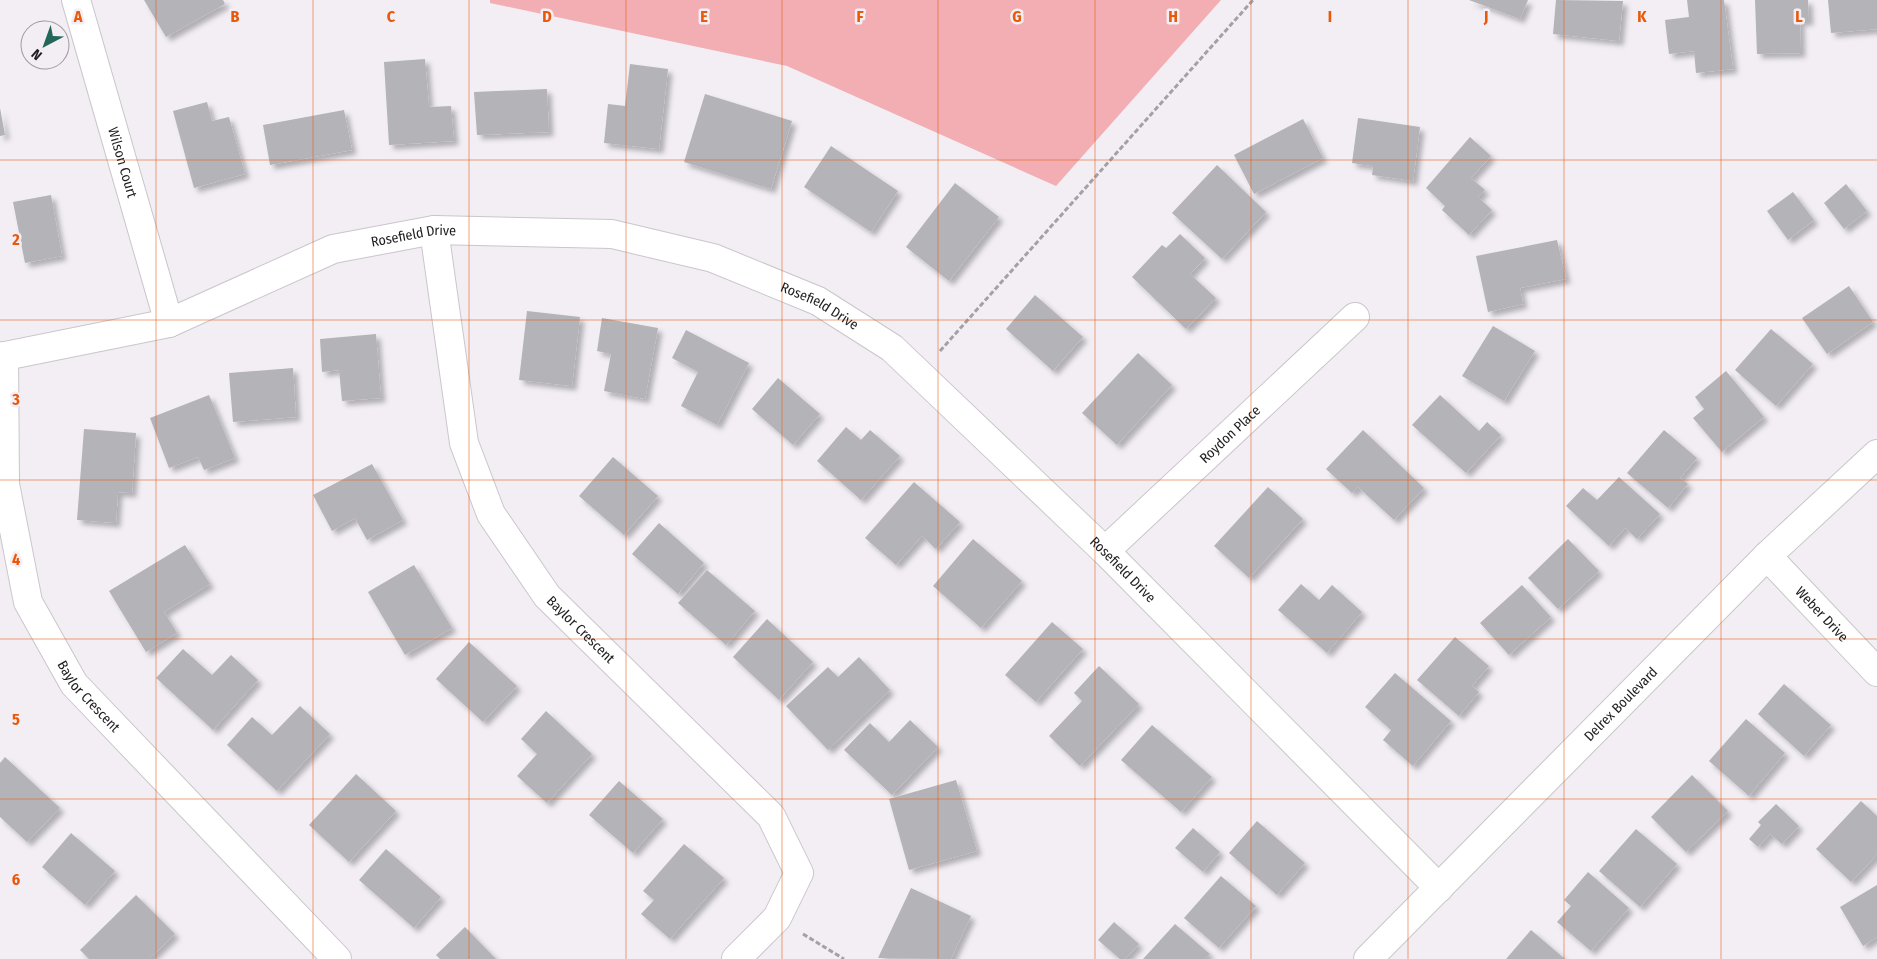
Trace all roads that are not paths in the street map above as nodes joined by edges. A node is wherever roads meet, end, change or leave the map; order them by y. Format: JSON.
{"nodes":[{"id":1,"x":76,"y":0,"type":"edge"},
{"id":2,"x":434,"y":230,"type":"junction"},
{"id":3,"x":1355,"y":317,"type":"dead end"},
{"id":4,"x":169,"y":323,"type":"junction"},
{"id":5,"x":2,"y":356,"type":"edge"},
{"id":6,"x":1877,"y":454,"type":"edge"},
{"id":7,"x":1105,"y":551,"type":"junction"},
{"id":8,"x":1767,"y":556,"type":"junction"},
{"id":9,"x":1877,"y":672,"type":"edge"},
{"id":10,"x":1439,"y":888,"type":"junction"},
{"id":11,"x":337,"y":959,"type":"edge"},
{"id":12,"x":736,"y":959,"type":"edge"},
{"id":13,"x":1368,"y":959,"type":"edge"}],
"edges":[{"from":1,"to":4,"type":"street","name":"Wilson Court"},
{"from":2,"to":4,"type":"street","name":"Rosefield Drive"},
{"from":2,"to":7,"type":"street","name":"Rosefield Drive"},
{"from":2,"to":12,"type":"street","name":"Baylor Crescent"},
{"from":3,"to":7,"type":"street","name":"Roydon Place"},
{"from":4,"to":5,"type":"street","name":"Rosefield Drive"},
{"from":5,"to":11,"type":"street","name":"Baylor Crescent"},
{"from":6,"to":8,"type":"street","name":"Delrex Boulevard"},
{"from":7,"to":10,"type":"street","name":"Rosefield Drive"},
{"from":8,"to":9,"type":"street","name":"Weber Drive"},
{"from":8,"to":10,"type":"street","name":"Delrex Boulevard"},
{"from":10,"to":13,"type":"street","name":"Delrex Boulevard"}]}
